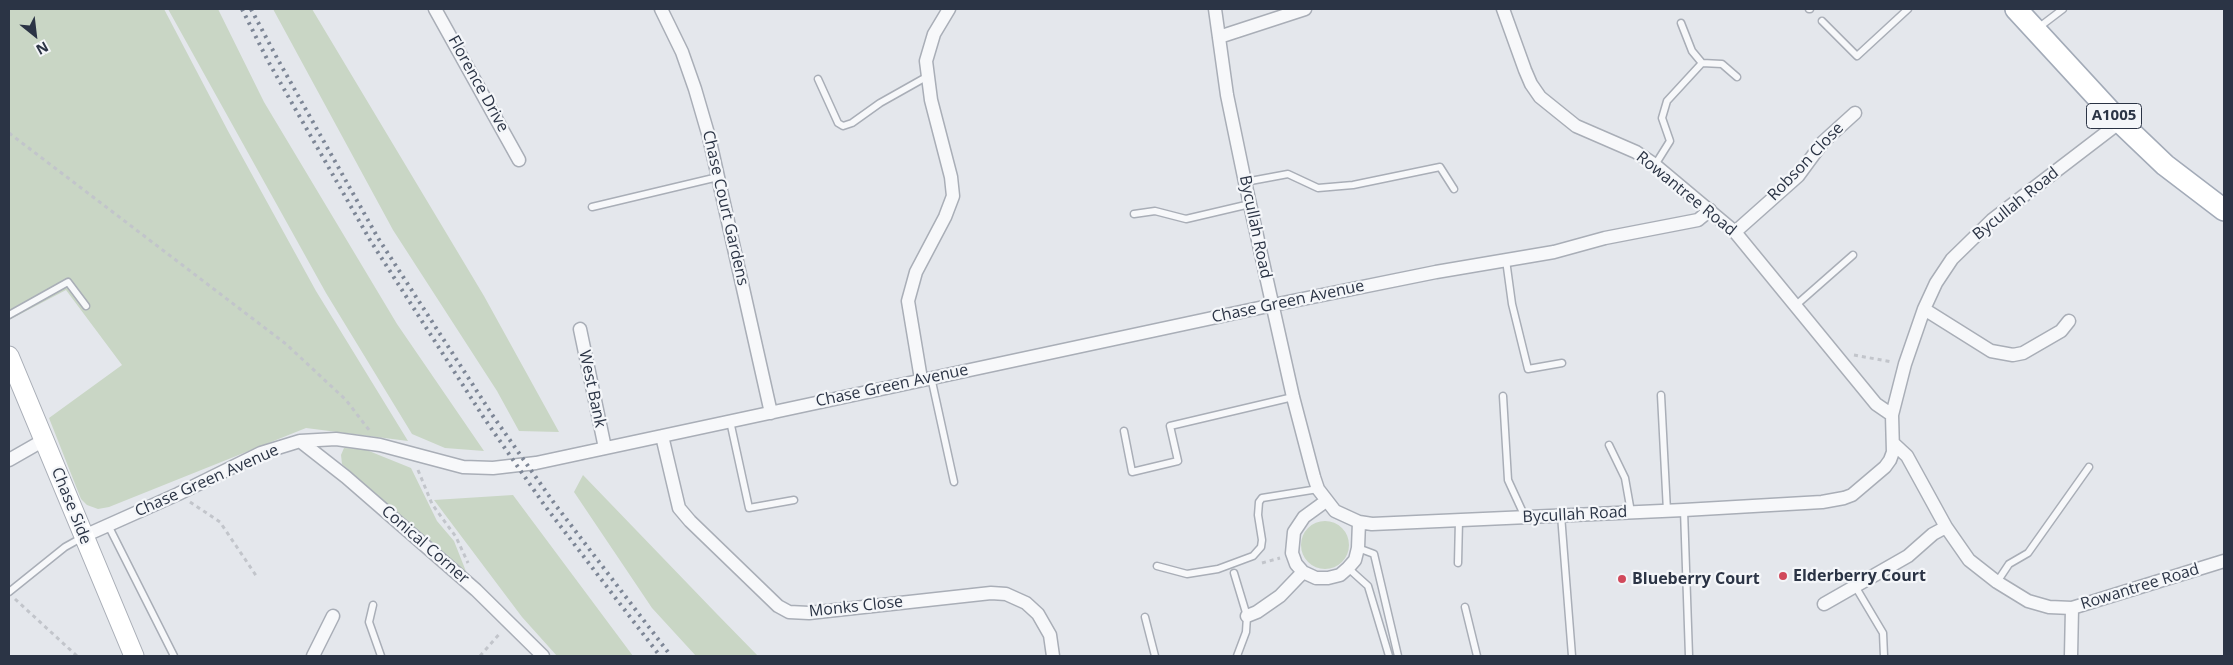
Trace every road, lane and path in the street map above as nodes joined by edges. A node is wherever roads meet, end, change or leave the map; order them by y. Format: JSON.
{"nodes":[{"id":1,"x":435,"y":9,"type":"edge"},
{"id":2,"x":661,"y":9,"type":"edge"},
{"id":3,"x":949,"y":9,"type":"edge"},
{"id":4,"x":1215,"y":9,"type":"edge"},
{"id":5,"x":1305,"y":9,"type":"edge"},
{"id":6,"x":1503,"y":9,"type":"edge"},
{"id":7,"x":1908,"y":9,"type":"edge"},
{"id":8,"x":2016,"y":9,"type":"edge"},
{"id":9,"x":2058,"y":10,"type":"edge"},
{"id":10,"x":1822,"y":21,"type":"dead end"},
{"id":11,"x":1681,"y":23,"type":"dead end"},
{"id":12,"x":2036,"y":30,"type":"junction"},
{"id":13,"x":1219,"y":37,"type":"junction"},
{"id":14,"x":1702,"y":63,"type":"junction"},
{"id":15,"x":928,"y":76,"type":"junction"},
{"id":16,"x":1737,"y":77,"type":"dead end"},
{"id":17,"x":818,"y":79,"type":"dead end"},
{"id":18,"x":1855,"y":113,"type":"dead end"},
{"id":19,"x":2120,"y":122,"type":"junction"},
{"id":20,"x":9,"y":133,"type":"edge"},
{"id":21,"x":520,"y":160,"type":"dead end"},
{"id":22,"x":1655,"y":165,"type":"junction"},
{"id":23,"x":718,"y":177,"type":"junction"},
{"id":24,"x":1245,"y":182,"type":"junction"},
{"id":25,"x":1454,"y":190,"type":"dead end"},
{"id":26,"x":1250,"y":204,"type":"junction"},
{"id":27,"x":592,"y":207,"type":"dead end"},
{"id":28,"x":1710,"y":210,"type":"junction"},
{"id":29,"x":2224,"y":210,"type":"edge"},
{"id":30,"x":1134,"y":214,"type":"dead end"},
{"id":31,"x":1735,"y":232,"type":"junction"},
{"id":32,"x":1852,"y":255,"type":"dead end"},
{"id":33,"x":1506,"y":260,"type":"junction"},
{"id":34,"x":1273,"y":305,"type":"junction"},
{"id":35,"x":86,"y":306,"type":"dead end"},
{"id":36,"x":1795,"y":306,"type":"junction"},
{"id":37,"x":1924,"y":309,"type":"junction"},
{"id":38,"x":9,"y":315,"type":"edge"},
{"id":39,"x":2069,"y":321,"type":"dead end"},
{"id":40,"x":580,"y":329,"type":"dead end"},
{"id":41,"x":1831,"y":350,"type":"junction"},
{"id":42,"x":9,"y":356,"type":"edge"},
{"id":43,"x":1562,"y":363,"type":"dead end"},
{"id":44,"x":1905,"y":364,"type":"junction"},
{"id":45,"x":926,"y":378,"type":"junction"},
{"id":46,"x":1661,"y":395,"type":"dead end"},
{"id":47,"x":1503,"y":396,"type":"dead end"},
{"id":48,"x":1293,"y":397,"type":"junction"},
{"id":49,"x":771,"y":413,"type":"junction"},
{"id":50,"x":1892,"y":415,"type":"junction"},
{"id":51,"x":730,"y":421,"type":"junction"},
{"id":52,"x":1124,"y":431,"type":"dead end"},
{"id":53,"x":662,"y":436,"type":"junction"},
{"id":54,"x":44,"y":440,"type":"junction"},
{"id":55,"x":300,"y":441,"type":"junction"},
{"id":56,"x":1894,"y":443,"type":"junction"},
{"id":57,"x":380,"y":445,"type":"junction"},
{"id":58,"x":1609,"y":446,"type":"dead end"},
{"id":59,"x":605,"y":448,"type":"junction"},
{"id":60,"x":415,"y":454,"type":"junction"},
{"id":61,"x":9,"y":460,"type":"edge"},
{"id":62,"x":2089,"y":467,"type":"dead end"},
{"id":63,"x":954,"y":482,"type":"dead end"},
{"id":64,"x":1318,"y":489,"type":"junction"},
{"id":65,"x":178,"y":494,"type":"junction"},
{"id":66,"x":794,"y":500,"type":"dead end"},
{"id":67,"x":1326,"y":501,"type":"junction"},
{"id":68,"x":1684,"y":510,"type":"junction"},
{"id":69,"x":1667,"y":511,"type":"junction"},
{"id":70,"x":1630,"y":512,"type":"junction"},
{"id":71,"x":1561,"y":515,"type":"junction"},
{"id":72,"x":1525,"y":517,"type":"junction"},
{"id":73,"x":1459,"y":520,"type":"junction"},
{"id":74,"x":1359,"y":522,"type":"junction"},
{"id":75,"x":108,"y":525,"type":"junction"},
{"id":76,"x":1946,"y":527,"type":"junction"},
{"id":77,"x":84,"y":536,"type":"junction"},
{"id":78,"x":1358,"y":548,"type":"junction"},
{"id":79,"x":2224,"y":561,"type":"edge"},
{"id":80,"x":1458,"y":563,"type":"dead end"},
{"id":81,"x":1158,"y":566,"type":"dead end"},
{"id":82,"x":1348,"y":568,"type":"junction"},
{"id":83,"x":1303,"y":572,"type":"junction"},
{"id":84,"x":1234,"y":573,"type":"dead end"},
{"id":85,"x":257,"y":577,"type":"dead end"},
{"id":86,"x":1997,"y":582,"type":"junction"},
{"id":87,"x":1856,"y":586,"type":"junction"},
{"id":88,"x":476,"y":590,"type":"junction"},
{"id":89,"x":9,"y":593,"type":"edge"},
{"id":90,"x":1824,"y":604,"type":"dead end"},
{"id":91,"x":373,"y":605,"type":"dead end"},
{"id":92,"x":1465,"y":607,"type":"dead end"},
{"id":93,"x":2072,"y":608,"type":"junction"},
{"id":94,"x":334,"y":616,"type":"dead end"},
{"id":95,"x":1247,"y":616,"type":"junction"},
{"id":96,"x":1145,"y":617,"type":"dead end"},
{"id":97,"x":509,"y":622,"type":"junction"},
{"id":98,"x":77,"y":656,"type":"edge"},
{"id":99,"x":134,"y":656,"type":"edge"},
{"id":100,"x":174,"y":656,"type":"edge"},
{"id":101,"x":312,"y":656,"type":"edge"},
{"id":102,"x":381,"y":656,"type":"edge"},
{"id":103,"x":480,"y":656,"type":"edge"},
{"id":104,"x":543,"y":656,"type":"edge"},
{"id":105,"x":1053,"y":656,"type":"edge"},
{"id":106,"x":1155,"y":656,"type":"edge"},
{"id":107,"x":1237,"y":656,"type":"edge"},
{"id":108,"x":1389,"y":656,"type":"edge"},
{"id":109,"x":1398,"y":656,"type":"edge"},
{"id":110,"x":1477,"y":656,"type":"edge"},
{"id":111,"x":1572,"y":656,"type":"edge"},
{"id":112,"x":1689,"y":656,"type":"edge"},
{"id":113,"x":1884,"y":656,"type":"edge"},
{"id":114,"x":2071,"y":656,"type":"edge"}],
"edges":[{"from":1,"to":21,"type":"street","name":"Florence Drive"},
{"from":2,"to":23,"type":"street","name":"Chase Court Gardens"},
{"from":3,"to":15,"type":"street"},
{"from":4,"to":13,"type":"street","name":"Bycullah Road"},
{"from":5,"to":13,"type":"street"},
{"from":6,"to":22,"type":"street","name":"Rowantree Road"},
{"from":7,"to":10,"type":"lane"},
{"from":8,"to":12,"type":"main road","number":"A1005"},
{"from":9,"to":12,"type":"lane"},
{"from":11,"to":14,"type":"lane"},
{"from":12,"to":19,"type":"main road","number":"A1005"},
{"from":13,"to":24,"type":"street","name":"Bycullah Road"},
{"from":14,"to":16,"type":"lane"},
{"from":14,"to":22,"type":"lane"},
{"from":15,"to":17,"type":"lane"},
{"from":15,"to":45,"type":"street"},
{"from":18,"to":31,"type":"street","name":"Robson Close"},
{"from":19,"to":29,"type":"main road","number":"A1005"},
{"from":19,"to":37,"type":"street","name":"Bycullah Road"},
{"from":20,"to":57,"type":"path"},
{"from":22,"to":28,"type":"street","name":"Rowantree Road"},
{"from":23,"to":27,"type":"lane"},
{"from":23,"to":49,"type":"street","name":"Chase Court Gardens"},
{"from":24,"to":25,"type":"lane"},
{"from":24,"to":26,"type":"street","name":"Bycullah Road"},
{"from":26,"to":30,"type":"lane"},
{"from":26,"to":34,"type":"street","name":"Bycullah Road"},
{"from":28,"to":31,"type":"street","name":"Rowantree Road"},
{"from":28,"to":33,"type":"street","name":"Chase Green Avenue"},
{"from":31,"to":36,"type":"street","name":"Rowantree Road"},
{"from":32,"to":36,"type":"lane"},
{"from":33,"to":34,"type":"street","name":"Chase Green Avenue"},
{"from":33,"to":43,"type":"lane"},
{"from":34,"to":45,"type":"street","name":"Chase Green Avenue"},
{"from":34,"to":48,"type":"street","name":"Bycullah Road"},
{"from":35,"to":38,"type":"lane"},
{"from":36,"to":41,"type":"street","name":"Rowantree Road"},
{"from":37,"to":39,"type":"street"},
{"from":37,"to":44,"type":"street","name":"Bycullah Road"},
{"from":40,"to":59,"type":"street","name":"West Bank"},
{"from":41,"to":44,"type":"path"},
{"from":41,"to":50,"type":"street","name":"Rowantree Road"},
{"from":42,"to":54,"type":"street","name":"Chase Side"},
{"from":44,"to":50,"type":"street","name":"Bycullah Road"},
{"from":45,"to":49,"type":"street","name":"Chase Green Avenue"},
{"from":45,"to":63,"type":"lane"},
{"from":46,"to":69,"type":"lane"},
{"from":47,"to":72,"type":"lane"},
{"from":48,"to":52,"type":"lane"},
{"from":48,"to":64,"type":"street","name":"Bycullah Road"},
{"from":49,"to":51,"type":"street","name":"Chase Green Avenue"},
{"from":50,"to":56,"type":"street","name":"Bycullah Road"},
{"from":51,"to":53,"type":"street","name":"Chase Green Avenue"},
{"from":51,"to":66,"type":"lane"},
{"from":53,"to":59,"type":"street","name":"Chase Green Avenue"},
{"from":53,"to":105,"type":"street","name":"Monks Close"},
{"from":54,"to":61,"type":"street"},
{"from":54,"to":77,"type":"street","name":"Chase Side"},
{"from":55,"to":57,"type":"street","name":"Chase Green Avenue"},
{"from":55,"to":65,"type":"street","name":"Chase Green Avenue"},
{"from":55,"to":88,"type":"street","name":"Conical Corner"},
{"from":56,"to":68,"type":"street","name":"Bycullah Road"},
{"from":56,"to":76,"type":"street","name":"Rowantree Road"},
{"from":57,"to":60,"type":"street","name":"Chase Green Avenue"},
{"from":58,"to":70,"type":"lane"},
{"from":59,"to":60,"type":"street","name":"Chase Green Avenue"},
{"from":60,"to":88,"type":"path"},
{"from":62,"to":86,"type":"lane"},
{"from":64,"to":67,"type":"street","name":"Bycullah Road"},
{"from":64,"to":81,"type":"lane"},
{"from":65,"to":75,"type":"street","name":"Chase Green Avenue"},
{"from":65,"to":85,"type":"path"},
{"from":67,"to":74,"type":"street","name":"Bycullah Road"},
{"from":67,"to":83,"type":"street"},
{"from":68,"to":69,"type":"street","name":"Bycullah Road"},
{"from":68,"to":112,"type":"lane"},
{"from":69,"to":70,"type":"street","name":"Bycullah Road"},
{"from":70,"to":71,"type":"street","name":"Bycullah Road"},
{"from":71,"to":72,"type":"street","name":"Bycullah Road"},
{"from":71,"to":111,"type":"lane"},
{"from":72,"to":73,"type":"street","name":"Bycullah Road"},
{"from":73,"to":74,"type":"street","name":"Bycullah Road"},
{"from":73,"to":80,"type":"lane"},
{"from":74,"to":78,"type":"street"},
{"from":75,"to":77,"type":"street","name":"Chase Green Avenue"},
{"from":75,"to":100,"type":"lane"},
{"from":76,"to":86,"type":"street","name":"Rowantree Road"},
{"from":76,"to":87,"type":"street"},
{"from":77,"to":89,"type":"lane"},
{"from":77,"to":99,"type":"street","name":"Chase Side"},
{"from":78,"to":82,"type":"street"},
{"from":78,"to":109,"type":"lane"},
{"from":79,"to":93,"type":"street","name":"Rowantree Road"},
{"from":82,"to":83,"type":"street"},
{"from":82,"to":108,"type":"lane"},
{"from":83,"to":95,"type":"street"},
{"from":84,"to":95,"type":"lane"},
{"from":86,"to":93,"type":"street","name":"Rowantree Road"},
{"from":87,"to":90,"type":"street"},
{"from":87,"to":113,"type":"lane"},
{"from":88,"to":97,"type":"street","name":"Conical Corner"},
{"from":89,"to":98,"type":"path"},
{"from":91,"to":102,"type":"lane"},
{"from":92,"to":110,"type":"lane"},
{"from":93,"to":114,"type":"street"},
{"from":94,"to":101,"type":"street"},
{"from":95,"to":107,"type":"lane"},
{"from":96,"to":106,"type":"lane"},
{"from":97,"to":103,"type":"path"},
{"from":97,"to":104,"type":"street","name":"Conical Corner"}]}
